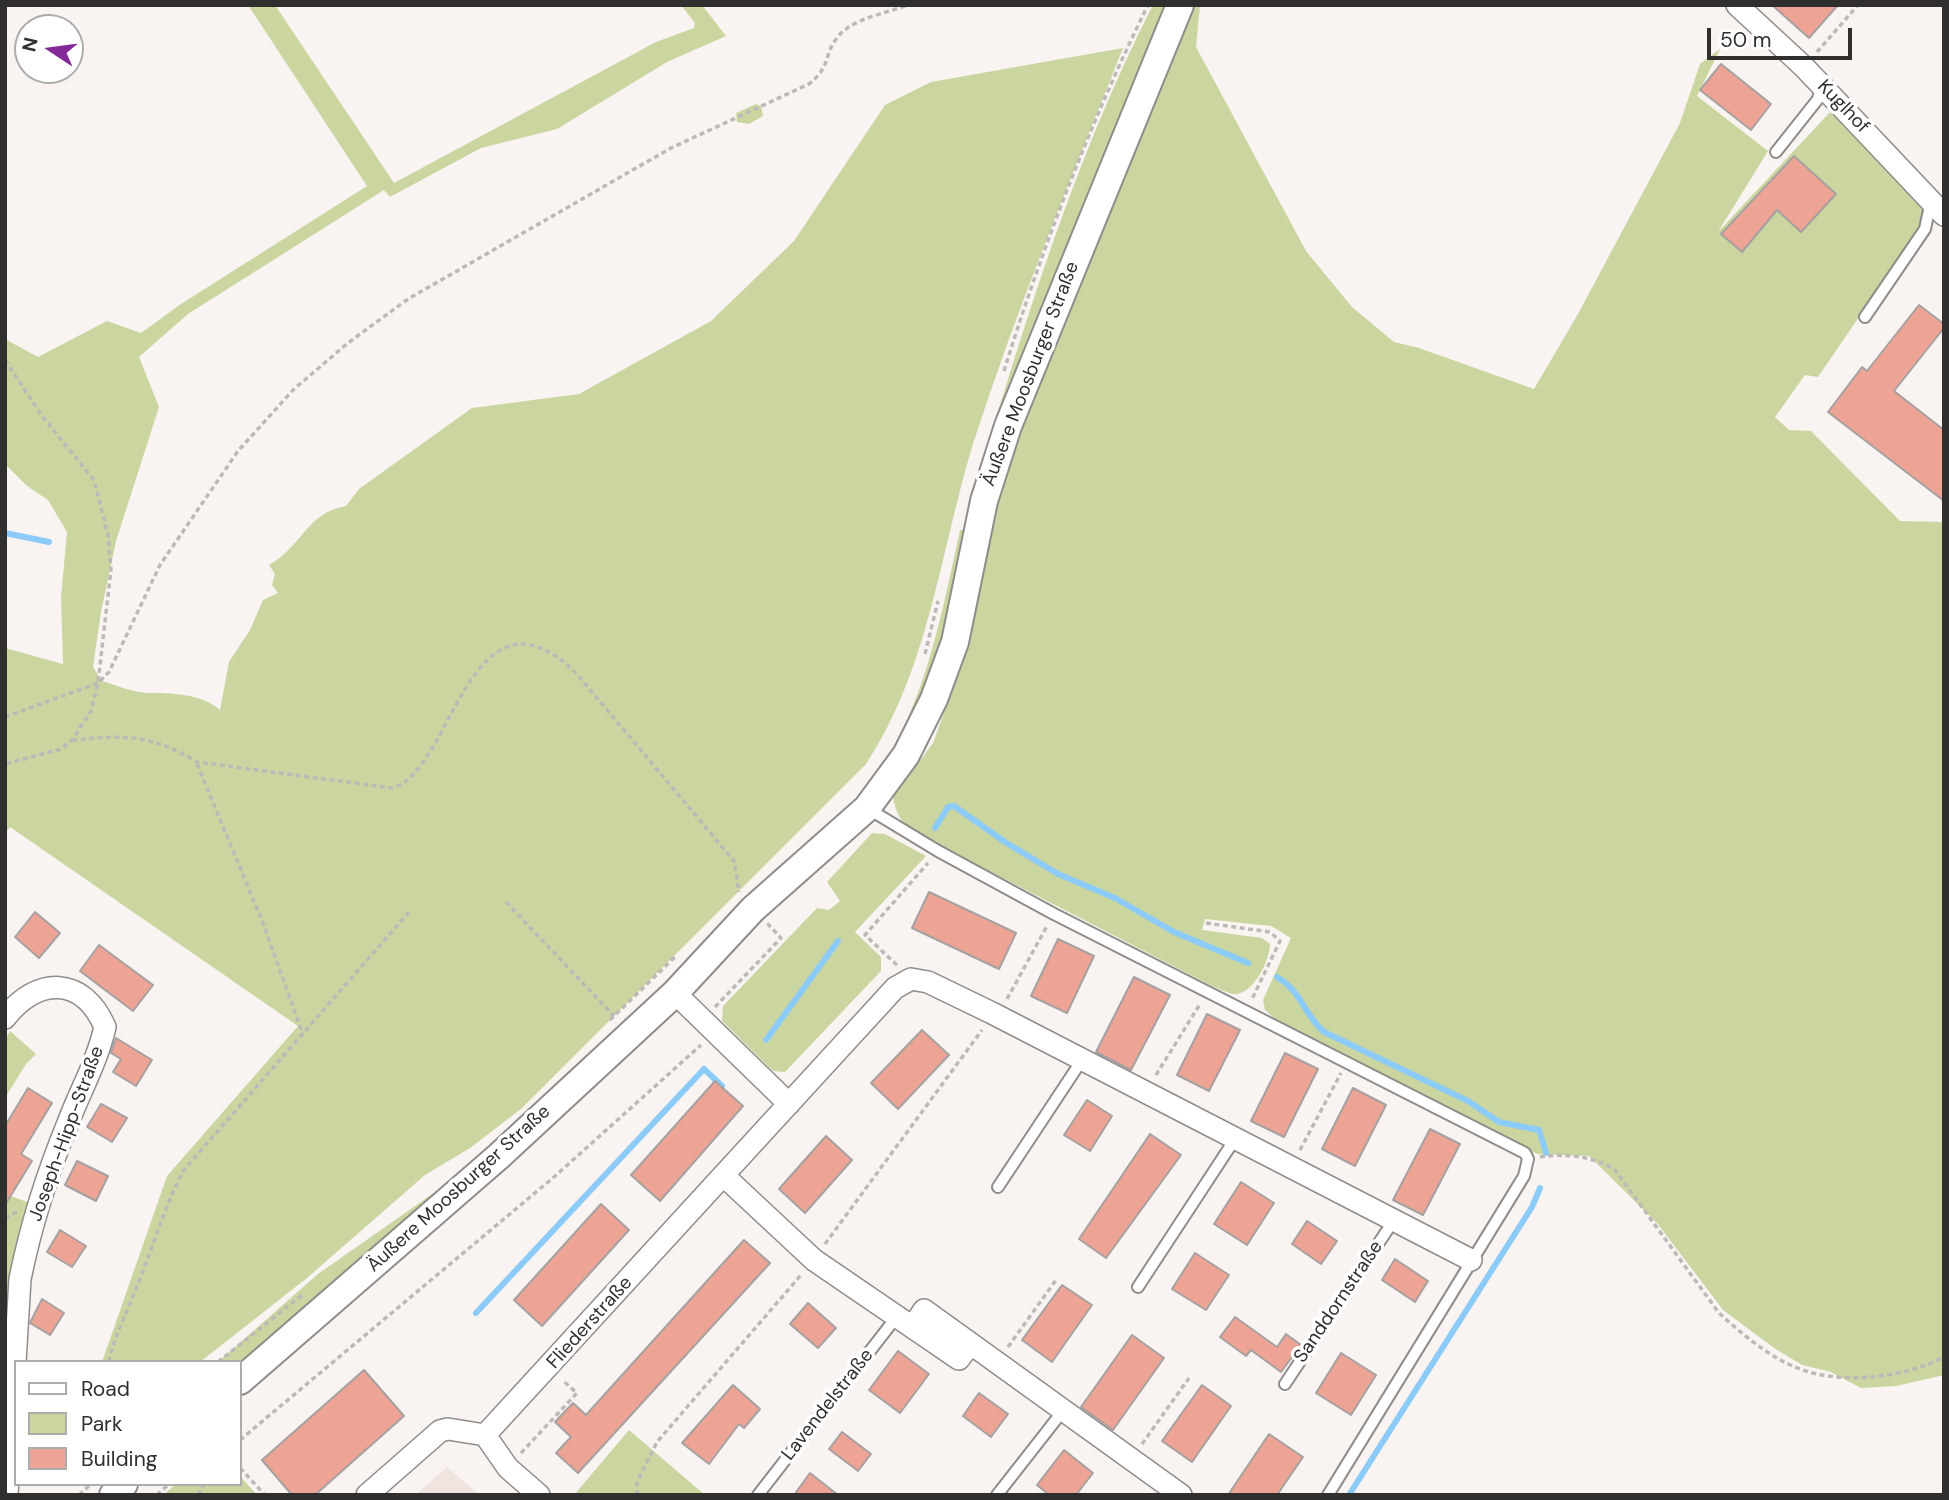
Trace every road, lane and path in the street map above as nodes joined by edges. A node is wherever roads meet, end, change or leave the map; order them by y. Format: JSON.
{"nodes":[{"id":1,"x":908,"y":5,"type":"edge"},
{"id":2,"x":1180,"y":5,"type":"edge"},
{"id":3,"x":1737,"y":5,"type":"edge"},
{"id":4,"x":1858,"y":5,"type":"edge"},
{"id":5,"x":1804,"y":67,"type":"junction"},
{"id":6,"x":1821,"y":85,"type":"junction"},
{"id":7,"x":1776,"y":152,"type":"dead end"},
{"id":8,"x":1937,"y":208,"type":"edge"},
{"id":9,"x":1865,"y":317,"type":"dead end"},
{"id":10,"x":5,"y":360,"type":"edge"},
{"id":11,"x":98,"y":683,"type":"junction"},
{"id":12,"x":5,"y":717,"type":"edge"},
{"id":13,"x":72,"y":740,"type":"junction"},
{"id":14,"x":197,"y":762,"type":"junction"},
{"id":15,"x":5,"y":764,"type":"edge"},
{"id":16,"x":862,"y":812,"type":"junction"},
{"id":17,"x":938,"y":851,"type":"junction"},
{"id":18,"x":739,"y":894,"type":"dead end"},
{"id":19,"x":506,"y":902,"type":"dead end"},
{"id":20,"x":409,"y":912,"type":"dead end"},
{"id":21,"x":1054,"y":914,"type":"junction"},
{"id":22,"x":1206,"y":923,"type":"dead end"},
{"id":23,"x":780,"y":938,"type":"dead end"},
{"id":24,"x":911,"y":979,"type":"junction"},
{"id":25,"x":1208,"y":992,"type":"junction"},
{"id":26,"x":675,"y":993,"type":"junction"},
{"id":27,"x":1246,"y":1010,"type":"junction"},
{"id":28,"x":995,"y":1015,"type":"junction"},
{"id":29,"x":614,"y":1016,"type":"dead end"},
{"id":30,"x":5,"y":1018,"type":"edge"},
{"id":31,"x":709,"y":1026,"type":"junction"},
{"id":32,"x":303,"y":1035,"type":"junction"},
{"id":33,"x":1082,"y":1060,"type":"junction"},
{"id":34,"x":1346,"y":1063,"type":"junction"},
{"id":35,"x":1146,"y":1092,"type":"junction"},
{"id":36,"x":789,"y":1104,"type":"junction"},
{"id":37,"x":1235,"y":1139,"type":"junction"},
{"id":38,"x":1528,"y":1160,"type":"junction"},
{"id":39,"x":1290,"y":1167,"type":"junction"},
{"id":40,"x":724,"y":1176,"type":"junction"},
{"id":41,"x":998,"y":1187,"type":"dead end"},
{"id":42,"x":1394,"y":1220,"type":"junction"},
{"id":43,"x":814,"y":1260,"type":"junction"},
{"id":44,"x":1471,"y":1260,"type":"junction"},
{"id":45,"x":1056,"y":1280,"type":"dead end"},
{"id":46,"x":1138,"y":1287,"type":"dead end"},
{"id":47,"x":906,"y":1320,"type":"junction"},
{"id":48,"x":1944,"y":1357,"type":"edge"},
{"id":49,"x":15,"y":1360,"type":"edge"},
{"id":50,"x":110,"y":1360,"type":"edge"},
{"id":51,"x":996,"y":1363,"type":"junction"},
{"id":52,"x":549,"y":1367,"type":"junction"},
{"id":53,"x":14,"y":1372,"type":"edge"},
{"id":54,"x":1189,"y":1378,"type":"dead end"},
{"id":55,"x":242,"y":1379,"type":"edge"},
{"id":56,"x":1285,"y":1384,"type":"dead end"},
{"id":57,"x":1062,"y":1412,"type":"junction"},
{"id":58,"x":485,"y":1435,"type":"junction"},
{"id":59,"x":242,"y":1438,"type":"edge"},
{"id":60,"x":1131,"y":1460,"type":"junction"},
{"id":61,"x":508,"y":1468,"type":"junction"},
{"id":62,"x":242,"y":1470,"type":"edge"},
{"id":63,"x":6,"y":1495,"type":"edge"},
{"id":64,"x":265,"y":1495,"type":"edge"},
{"id":65,"x":367,"y":1495,"type":"edge"},
{"id":66,"x":539,"y":1495,"type":"edge"},
{"id":67,"x":637,"y":1495,"type":"edge"},
{"id":68,"x":758,"y":1495,"type":"edge"},
{"id":69,"x":997,"y":1495,"type":"edge"},
{"id":70,"x":1181,"y":1495,"type":"edge"},
{"id":71,"x":1328,"y":1495,"type":"edge"}],
"edges":[{"from":1,"to":11,"type":"path"},
{"from":2,"to":16,"type":"street","name":"Äußere Moosburger Straße"},
{"from":3,"to":5,"type":"street","name":"Kuglhof"},
{"from":4,"to":5,"type":"path"},
{"from":5,"to":6,"type":"street","name":"Kuglhof"},
{"from":6,"to":7,"type":"lane"},
{"from":6,"to":8,"type":"street","name":"Kuglhof"},
{"from":8,"to":9,"type":"lane"},
{"from":10,"to":11,"type":"path"},
{"from":11,"to":12,"type":"path"},
{"from":11,"to":13,"type":"path"},
{"from":13,"to":14,"type":"path"},
{"from":13,"to":15,"type":"path"},
{"from":14,"to":18,"type":"path"},
{"from":14,"to":32,"type":"path"},
{"from":16,"to":17,"type":"lane"},
{"from":16,"to":26,"type":"street","name":"Äußere Moosburger Straße"},
{"from":17,"to":21,"type":"lane"},
{"from":17,"to":24,"type":"path"},
{"from":19,"to":29,"type":"path"},
{"from":20,"to":32,"type":"path"},
{"from":21,"to":25,"type":"lane"},
{"from":21,"to":28,"type":"path"},
{"from":22,"to":27,"type":"path"},
{"from":23,"to":31,"type":"path"},
{"from":24,"to":28,"type":"street","name":"Sanddornstraße"},
{"from":24,"to":36,"type":"street","name":"Fliederstraße"},
{"from":25,"to":27,"type":"lane"},
{"from":25,"to":35,"type":"path"},
{"from":26,"to":31,"type":"street"},
{"from":26,"to":55,"type":"street","name":"Äußere Moosburger Straße"},
{"from":27,"to":34,"type":"lane"},
{"from":28,"to":33,"type":"street","name":"Sanddornstraße"},
{"from":28,"to":43,"type":"path"},
{"from":30,"to":49,"type":"street","name":"Joseph-Hipp-Straße"},
{"from":31,"to":36,"type":"street"},
{"from":31,"to":59,"type":"path"},
{"from":32,"to":50,"type":"path"},
{"from":33,"to":35,"type":"street","name":"Sanddornstraße"},
{"from":33,"to":41,"type":"lane"},
{"from":34,"to":38,"type":"lane"},
{"from":34,"to":39,"type":"path"},
{"from":35,"to":37,"type":"street","name":"Sanddornstraße"},
{"from":36,"to":40,"type":"street","name":"Fliederstraße"},
{"from":37,"to":39,"type":"street","name":"Sanddornstraße"},
{"from":37,"to":46,"type":"lane"},
{"from":38,"to":44,"type":"lane"},
{"from":38,"to":48,"type":"path"},
{"from":39,"to":42,"type":"street","name":"Sanddornstraße"},
{"from":40,"to":43,"type":"street"},
{"from":40,"to":52,"type":"street","name":"Fliederstraße"},
{"from":42,"to":44,"type":"street","name":"Sanddornstraße"},
{"from":42,"to":56,"type":"lane","name":"Sanddornstraße"},
{"from":43,"to":47,"type":"street"},
{"from":43,"to":67,"type":"path"},
{"from":44,"to":71,"type":"lane"},
{"from":45,"to":51,"type":"path"},
{"from":47,"to":51,"type":"street"},
{"from":47,"to":68,"type":"lane","name":"Lavendelstraße"},
{"from":51,"to":57,"type":"street"},
{"from":52,"to":58,"type":"street","name":"Fliederstraße"},
{"from":52,"to":61,"type":"path"},
{"from":53,"to":63,"type":"street","name":"Joseph-Hipp-Straße"},
{"from":54,"to":60,"type":"path"},
{"from":57,"to":60,"type":"street"},
{"from":57,"to":69,"type":"lane"},
{"from":58,"to":61,"type":"street"},
{"from":58,"to":65,"type":"street"},
{"from":60,"to":70,"type":"street"},
{"from":61,"to":66,"type":"street"},
{"from":62,"to":64,"type":"path"}]}
